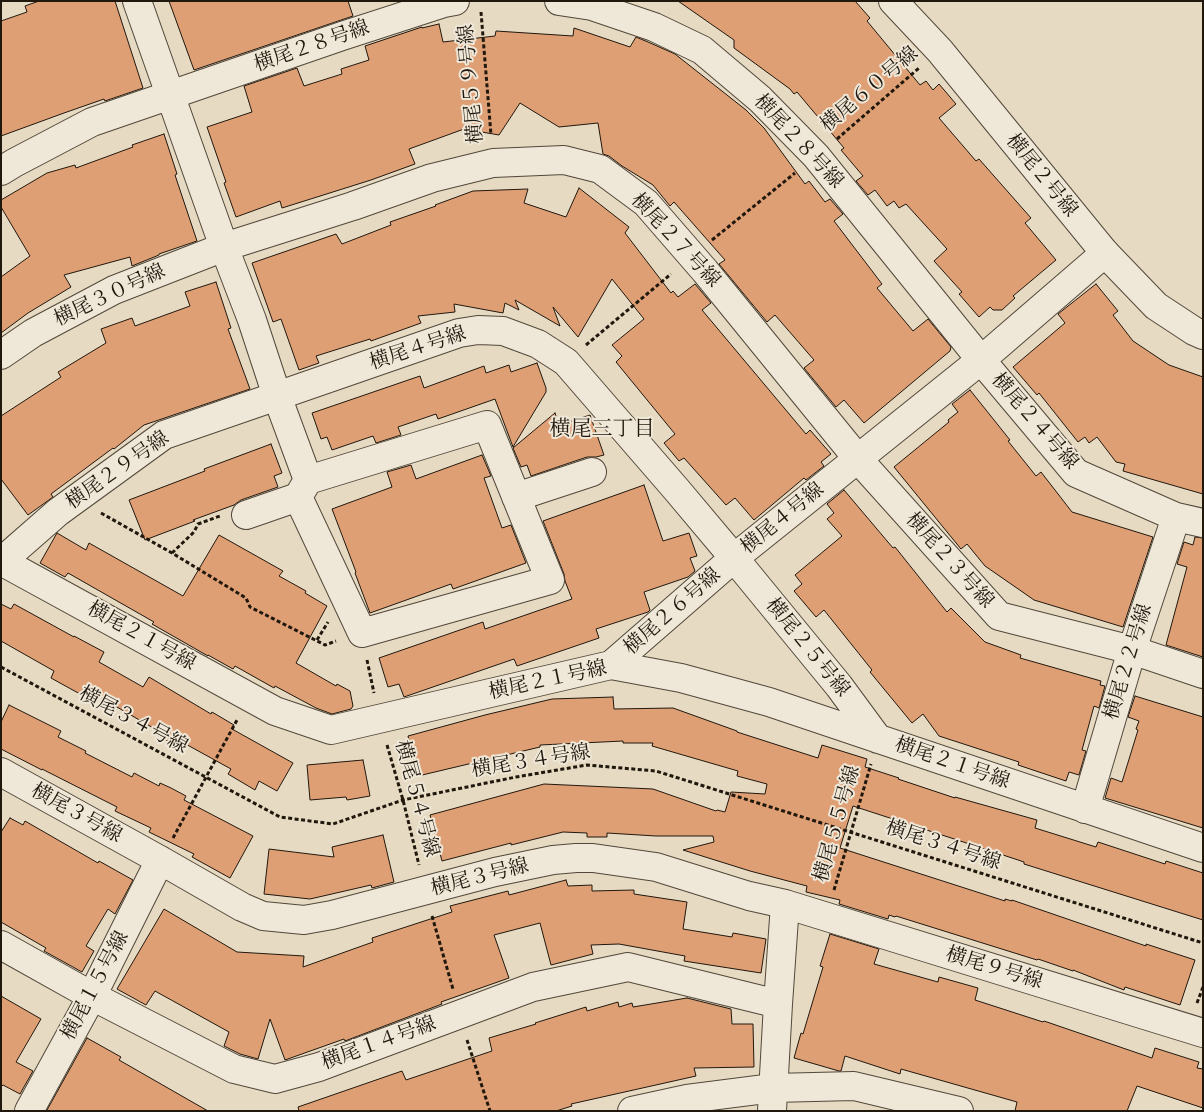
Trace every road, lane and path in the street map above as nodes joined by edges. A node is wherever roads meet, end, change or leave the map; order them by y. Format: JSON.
{"nodes":[{"id":1,"x":138,"y":1,"type":"edge"},
{"id":2,"x":455,"y":1,"type":"edge"},
{"id":3,"x":559,"y":1,"type":"edge"},
{"id":4,"x":893,"y":1,"type":"edge"},
{"id":5,"x":481,"y":11,"type":"dead end"},
{"id":6,"x":940,"y":51,"type":"junction"},
{"id":7,"x":170,"y":96,"type":"junction"},
{"id":8,"x":816,"y":156,"type":"junction"},
{"id":9,"x":493,"y":163,"type":"junction"},
{"id":10,"x":1,"y":171,"type":"edge"},
{"id":11,"x":224,"y":247,"type":"junction"},
{"id":12,"x":1105,"y":253,"type":"junction"},
{"id":13,"x":692,"y":256,"type":"junction"},
{"id":14,"x":1203,"y":335,"type":"edge"},
{"id":15,"x":1,"y":355,"type":"edge"},
{"id":16,"x":981,"y":360,"type":"junction"},
{"id":17,"x":566,"y":362,"type":"junction"},
{"id":18,"x":277,"y":396,"type":"junction"},
{"id":19,"x":858,"y":459,"type":"junction"},
{"id":20,"x":592,"y":472,"type":"dead end"},
{"id":21,"x":303,"y":489,"type":"junction"},
{"id":22,"x":516,"y":497,"type":"junction"},
{"id":23,"x":77,"y":498,"type":"junction"},
{"id":24,"x":246,"y":515,"type":"joint"},
{"id":25,"x":1176,"y":517,"type":"junction"},
{"id":26,"x":1203,"y":523,"type":"edge"},
{"id":27,"x":172,"y":553,"type":"junction"},
{"id":28,"x":734,"y":558,"type":"junction"},
{"id":29,"x":2,"y":561,"type":"edge"},
{"id":30,"x":362,"y":633,"type":"junction"},
{"id":31,"x":1132,"y":650,"type":"junction"},
{"id":32,"x":611,"y":665,"type":"junction"},
{"id":33,"x":1,"y":667,"type":"edge"},
{"id":34,"x":1203,"y":674,"type":"edge"},
{"id":35,"x":249,"y":697,"type":"junction"},
{"id":36,"x":376,"y":702,"type":"dead end"},
{"id":37,"x":878,"y":739,"type":"junction"},
{"id":38,"x":386,"y":741,"type":"dead end"},
{"id":39,"x":1,"y":772,"type":"edge"},
{"id":40,"x":206,"y":777,"type":"junction"},
{"id":41,"x":403,"y":800,"type":"junction"},
{"id":42,"x":1085,"y":809,"type":"junction"},
{"id":43,"x":851,"y":832,"type":"junction"},
{"id":44,"x":1203,"y":848,"type":"edge"},
{"id":45,"x":160,"y":860,"type":"junction"},
{"id":46,"x":420,"y":873,"type":"dead end"},
{"id":47,"x":785,"y":904,"type":"junction"},
{"id":48,"x":430,"y":910,"type":"dead end"},
{"id":49,"x":826,"y":917,"type":"junction"},
{"id":50,"x":1203,"y":943,"type":"edge"},
{"id":51,"x":1,"y":945,"type":"edge"},
{"id":52,"x":454,"y":992,"type":"dead end"},
{"id":53,"x":92,"y":996,"type":"junction"},
{"id":54,"x":778,"y":1004,"type":"junction"},
{"id":55,"x":1203,"y":1033,"type":"edge"},
{"id":56,"x":467,"y":1037,"type":"dead end"},
{"id":57,"x":772,"y":1099,"type":"edge"},
{"id":58,"x":29,"y":1111,"type":"edge"},
{"id":59,"x":490,"y":1111,"type":"edge"},
{"id":60,"x":632,"y":1111,"type":"edge"},
{"id":61,"x":960,"y":1111,"type":"edge"}],
"edges":[{"from":1,"to":7,"type":"street"},
{"from":2,"to":7,"type":"street","name":"横尾２８号線"},
{"from":3,"to":8,"type":"street","name":"横尾２８号線"},
{"from":4,"to":6,"type":"street","name":"横尾２号線"},
{"from":5,"to":9,"type":"path","name":"横尾５９号線"},
{"from":6,"to":8,"type":"path","name":"横尾６０号線"},
{"from":6,"to":12,"type":"street","name":"横尾２号線"},
{"from":7,"to":10,"type":"street","name":"横尾２８号線"},
{"from":7,"to":11,"type":"street"},
{"from":8,"to":13,"type":"path","name":"横尾６０号線"},
{"from":8,"to":16,"type":"street","name":"横尾２８号線"},
{"from":9,"to":11,"type":"street","name":"横尾２７号線"},
{"from":9,"to":13,"type":"street","name":"横尾２７号線"},
{"from":11,"to":15,"type":"street","name":"横尾３０号線"},
{"from":11,"to":18,"type":"street"},
{"from":12,"to":14,"type":"street","name":"横尾２号線"},
{"from":12,"to":16,"type":"street","name":"横尾４号線"},
{"from":13,"to":17,"type":"path","name":"横尾６０号線"},
{"from":13,"to":19,"type":"street","name":"横尾２７号線"},
{"from":16,"to":19,"type":"street","name":"横尾４号線"},
{"from":16,"to":25,"type":"street","name":"横尾２４号線"},
{"from":17,"to":18,"type":"street","name":"横尾４号線"},
{"from":17,"to":28,"type":"street","name":"横尾４号線"},
{"from":18,"to":21,"type":"street"},
{"from":18,"to":23,"type":"street","name":"横尾２９号線"},
{"from":19,"to":28,"type":"street","name":"横尾４号線"},
{"from":19,"to":31,"type":"street","name":"横尾２３号線"},
{"from":20,"to":22,"type":"street"},
{"from":21,"to":22,"type":"street"},
{"from":21,"to":24,"type":"street"},
{"from":21,"to":30,"type":"street"},
{"from":22,"to":30,"type":"street"},
{"from":23,"to":27,"type":"path"},
{"from":23,"to":29,"type":"street","name":"横尾２９号線"},
{"from":24,"to":27,"type":"path"},
{"from":25,"to":26,"type":"street","name":"横尾２４号線"},
{"from":25,"to":31,"type":"street","name":"横尾２２号線"},
{"from":27,"to":30,"type":"path"},
{"from":28,"to":32,"type":"street","name":"横尾２６号線"},
{"from":28,"to":37,"type":"street","name":"横尾２５号線"},
{"from":29,"to":35,"type":"street","name":"横尾２１号線"},
{"from":30,"to":36,"type":"path"},
{"from":31,"to":34,"type":"street","name":"横尾２３号線"},
{"from":31,"to":42,"type":"street","name":"横尾２２号線"},
{"from":32,"to":35,"type":"street","name":"横尾２１号線"},
{"from":32,"to":37,"type":"street","name":"横尾２１号線"},
{"from":33,"to":40,"type":"path","name":"横尾３４号線"},
{"from":35,"to":40,"type":"path"},
{"from":37,"to":42,"type":"street","name":"横尾２１号線"},
{"from":37,"to":43,"type":"path","name":"横尾５５号線"},
{"from":38,"to":41,"type":"path","name":"横尾５４号線"},
{"from":39,"to":45,"type":"street","name":"横尾３号線"},
{"from":40,"to":41,"type":"path","name":"横尾３４号線"},
{"from":40,"to":45,"type":"path"},
{"from":41,"to":43,"type":"path","name":"横尾３４号線"},
{"from":41,"to":46,"type":"path","name":"横尾５４号線"},
{"from":42,"to":44,"type":"street","name":"横尾２１号線"},
{"from":43,"to":49,"type":"path","name":"横尾５５号線"},
{"from":43,"to":50,"type":"path","name":"横尾３４号線"},
{"from":45,"to":47,"type":"street","name":"横尾３号線"},
{"from":45,"to":53,"type":"street","name":"横尾１５号線"},
{"from":47,"to":49,"type":"street","name":"横尾９号線"},
{"from":47,"to":54,"type":"street"},
{"from":48,"to":52,"type":"path"},
{"from":49,"to":55,"type":"street","name":"横尾９号線"},
{"from":51,"to":53,"type":"street","name":"横尾１４号線"},
{"from":53,"to":54,"type":"street","name":"横尾１４号線"},
{"from":53,"to":58,"type":"street","name":"横尾１５号線"},
{"from":54,"to":57,"type":"street"},
{"from":56,"to":59,"type":"path"},
{"from":57,"to":60,"type":"street"},
{"from":57,"to":61,"type":"street"}]}
